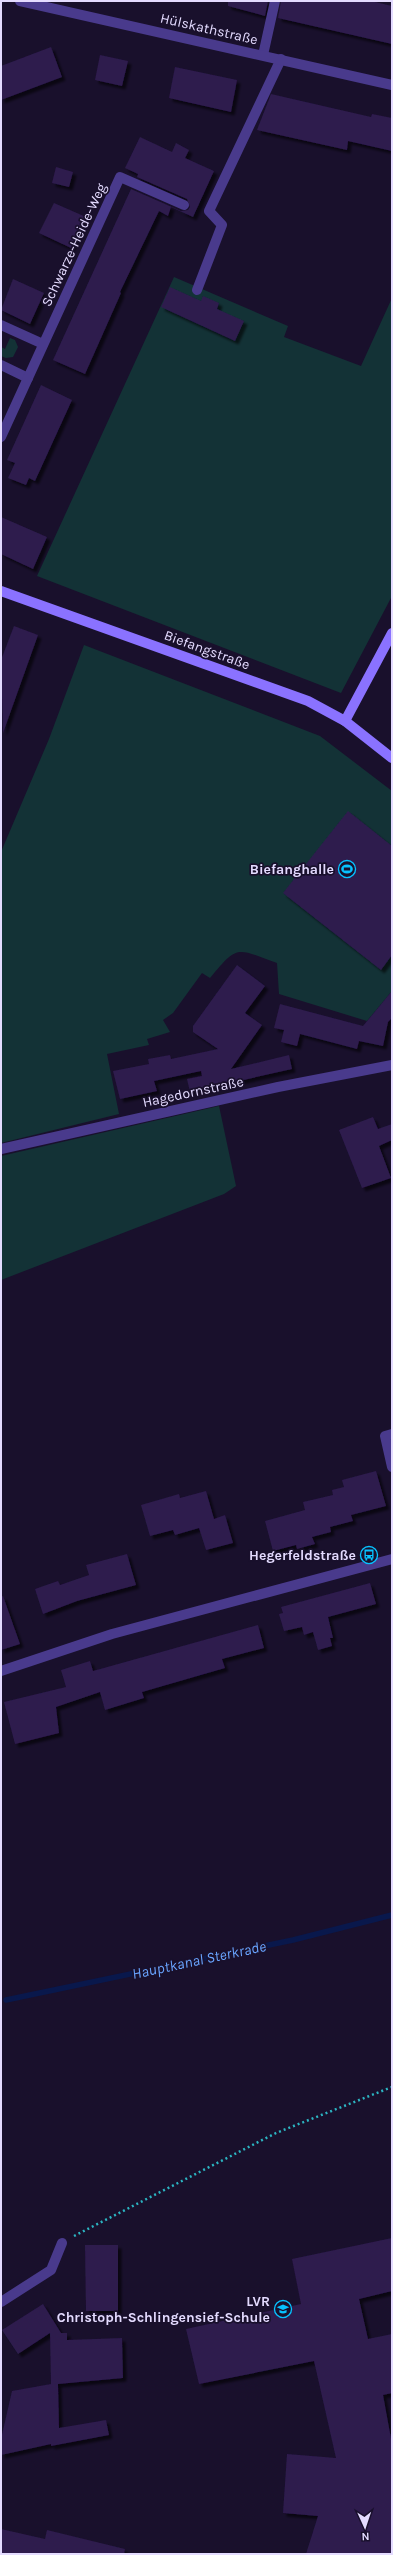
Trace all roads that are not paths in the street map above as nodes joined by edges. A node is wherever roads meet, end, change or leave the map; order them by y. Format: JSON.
{"nodes":[{"id":1,"x":20,"y":1,"type":"edge"},
{"id":2,"x":276,"y":1,"type":"edge"},
{"id":3,"x":264,"y":55,"type":"junction"},
{"id":4,"x":281,"y":59,"type":"junction"},
{"id":5,"x":392,"y":85,"type":"edge"},
{"id":6,"x":184,"y":205,"type":"dead end"},
{"id":7,"x":197,"y":290,"type":"dead end"},
{"id":8,"x":1,"y":325,"type":"edge"},
{"id":9,"x":43,"y":344,"type":"junction"},
{"id":10,"x":1,"y":365,"type":"edge"},
{"id":11,"x":28,"y":378,"type":"junction"},
{"id":12,"x":1,"y":437,"type":"edge"},
{"id":13,"x":1,"y":593,"type":"edge"},
{"id":14,"x":392,"y":633,"type":"edge"},
{"id":15,"x":345,"y":721,"type":"junction"},
{"id":16,"x":392,"y":758,"type":"edge"},
{"id":17,"x":392,"y":1064,"type":"edge"},
{"id":18,"x":1,"y":1149,"type":"edge"},
{"id":19,"x":392,"y":1434,"type":"edge"},
{"id":20,"x":392,"y":1467,"type":"edge"},
{"id":21,"x":392,"y":1559,"type":"edge"},
{"id":22,"x":1,"y":1671,"type":"edge"},
{"id":23,"x":62,"y":2243,"type":"road end"},
{"id":24,"x":1,"y":2302,"type":"edge"}],
"edges":[{"from":1,"to":3,"type":"street","name":"Hülskathstraße"},
{"from":2,"to":3,"type":"street"},
{"from":3,"to":4,"type":"street","name":"Hülskathstraße"},
{"from":4,"to":5,"type":"street","name":"Hülskathstraße"},
{"from":4,"to":7,"type":"street"},
{"from":6,"to":9,"type":"street","name":"Schwarze-Heide-Weg"},
{"from":8,"to":9,"type":"street"},
{"from":9,"to":11,"type":"street","name":"Schwarze-Heide-Weg"},
{"from":10,"to":11,"type":"street"},
{"from":11,"to":12,"type":"street","name":"Schwarze-Heide-Weg"},
{"from":13,"to":15,"type":"main road","name":"Biefangstraße"},
{"from":14,"to":15,"type":"main road"},
{"from":15,"to":16,"type":"main road","name":"Biefangstraße"},
{"from":17,"to":18,"type":"street","name":"Hagedornstraße"},
{"from":19,"to":20,"type":"street"},
{"from":21,"to":22,"type":"street"},
{"from":23,"to":24,"type":"street"}]}
